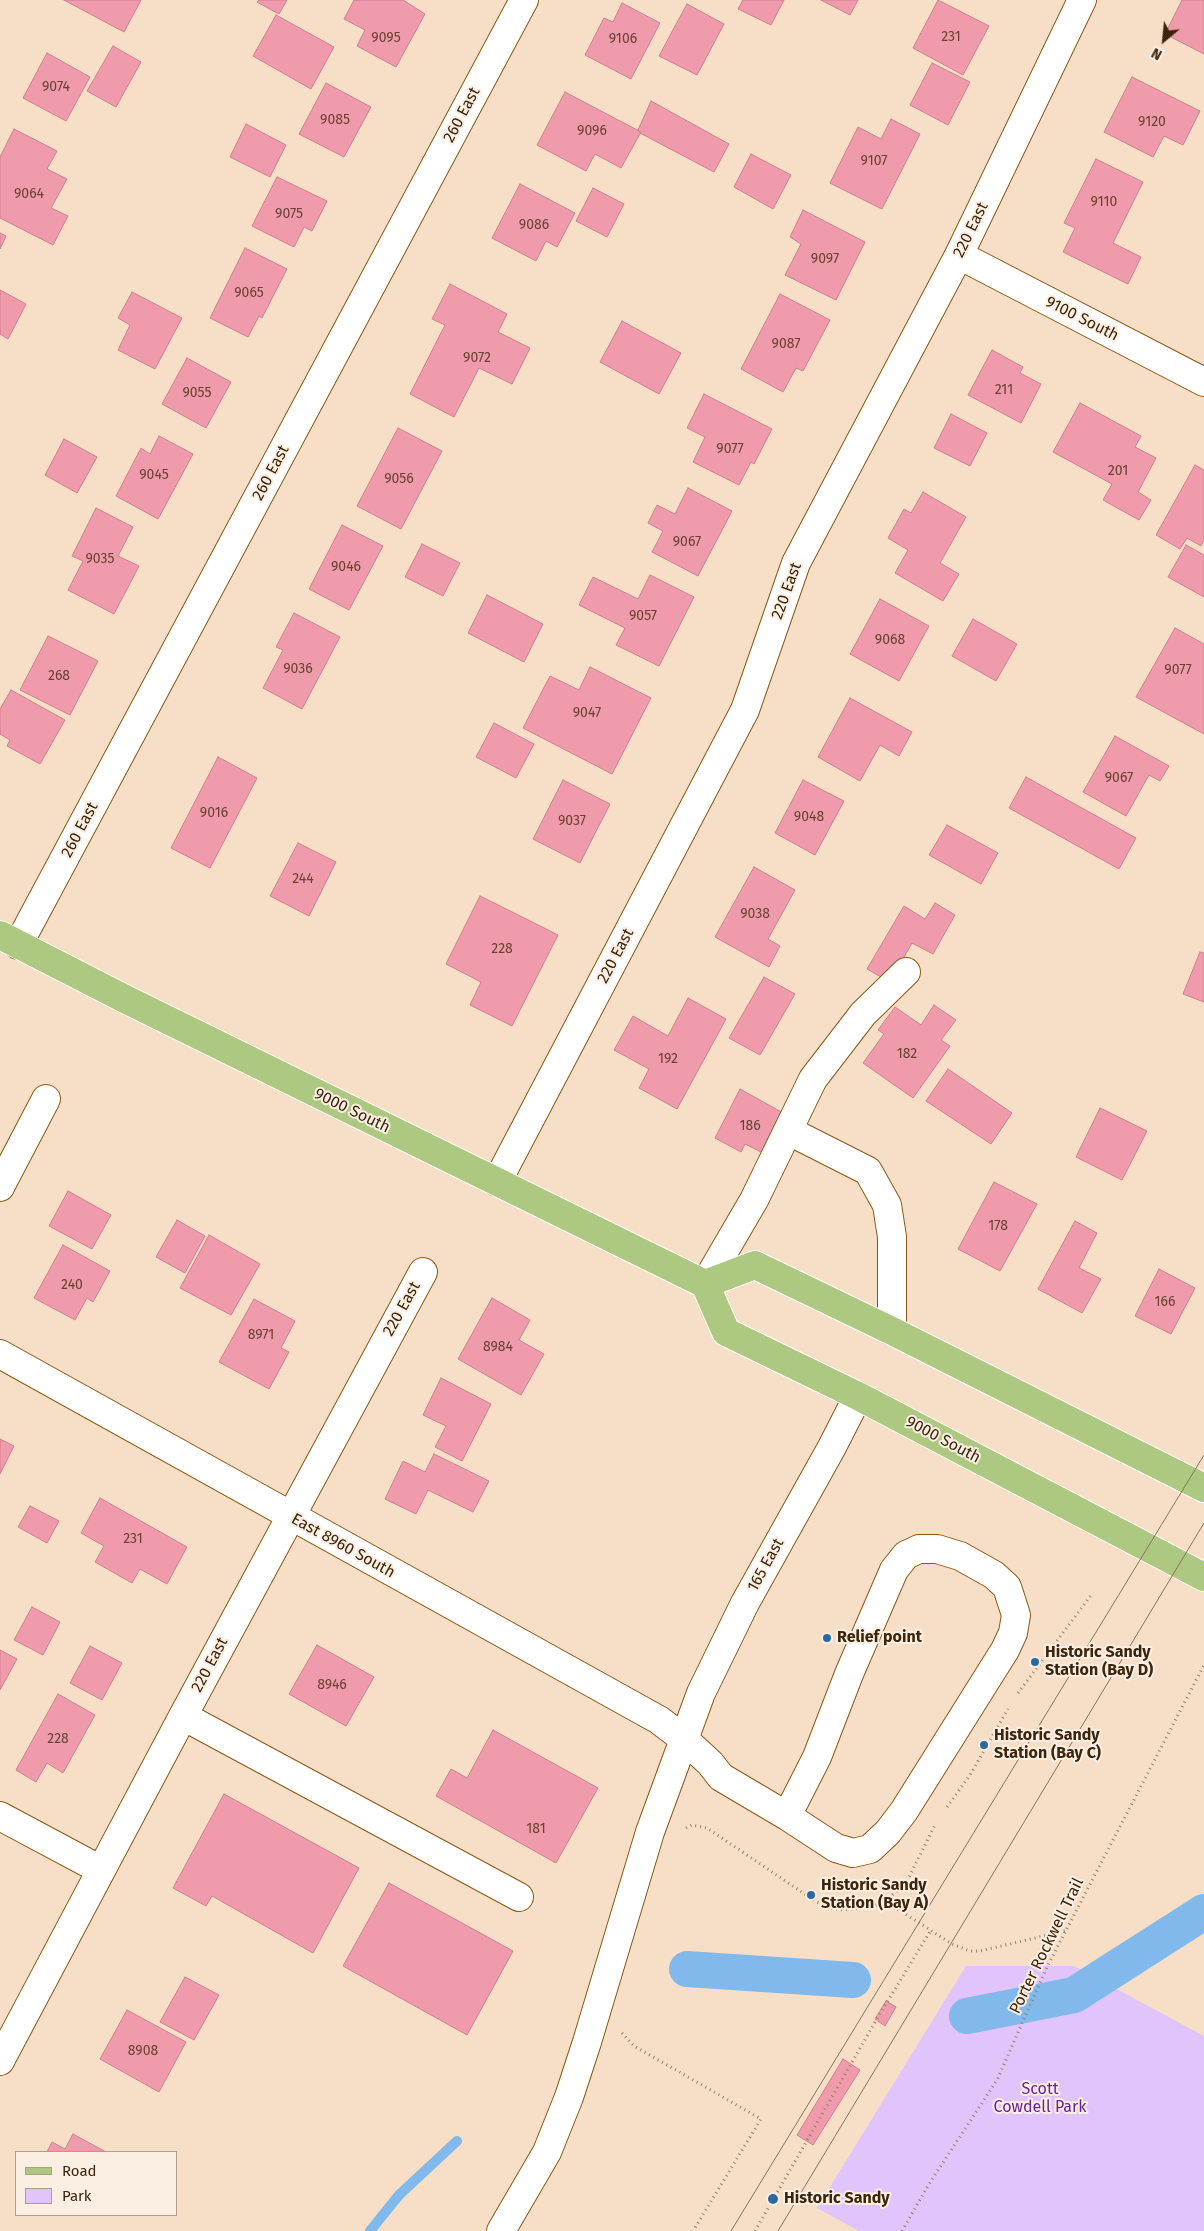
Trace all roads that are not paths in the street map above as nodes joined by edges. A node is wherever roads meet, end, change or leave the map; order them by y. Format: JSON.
{"nodes":[{"id":1,"x":524,"y":0,"type":"edge"},
{"id":2,"x":1082,"y":0,"type":"edge"},
{"id":3,"x":959,"y":255,"type":"junction"},
{"id":4,"x":1204,"y":382,"type":"edge"},
{"id":5,"x":9,"y":940,"type":"edge"},
{"id":6,"x":906,"y":972,"type":"dead end"},
{"id":7,"x":46,"y":1098,"type":"dead end"},
{"id":8,"x":789,"y":1131,"type":"junction"},
{"id":9,"x":497,"y":1182,"type":"junction"},
{"id":10,"x":0,"y":1187,"type":"edge"},
{"id":11,"x":423,"y":1272,"type":"dead end"},
{"id":12,"x":705,"y":1284,"type":"junction"},
{"id":13,"x":892,"y":1331,"type":"junction"},
{"id":14,"x":0,"y":1354,"type":"edge"},
{"id":15,"x":858,"y":1396,"type":"junction"},
{"id":16,"x":1204,"y":1488,"type":"edge"},
{"id":17,"x":290,"y":1516,"type":"junction"},
{"id":18,"x":1204,"y":1577,"type":"edge"},
{"id":19,"x":182,"y":1716,"type":"junction"},
{"id":20,"x":684,"y":1739,"type":"junction"},
{"id":21,"x":0,"y":1816,"type":"edge"},
{"id":22,"x":787,"y":1816,"type":"junction"},
{"id":23,"x":101,"y":1870,"type":"junction"},
{"id":24,"x":519,"y":1897,"type":"dead end"},
{"id":25,"x":0,"y":2061,"type":"edge"},
{"id":26,"x":501,"y":2231,"type":"edge"}],
"edges":[{"from":1,"to":5,"type":"street","name":"260 East"},
{"from":2,"to":3,"type":"street","name":"220 East"},
{"from":3,"to":4,"type":"street","name":"9100 South"},
{"from":3,"to":9,"type":"street","name":"220 East"},
{"from":5,"to":9,"type":"main road","name":"9000 South"},
{"from":6,"to":8,"type":"street"},
{"from":7,"to":10,"type":"street"},
{"from":8,"to":12,"type":"street"},
{"from":8,"to":13,"type":"street"},
{"from":9,"to":12,"type":"main road","name":"9000 South"},
{"from":11,"to":17,"type":"street","name":"220 East"},
{"from":12,"to":13,"type":"main road"},
{"from":12,"to":15,"type":"main road","name":"9000 South"},
{"from":13,"to":16,"type":"main road"},
{"from":14,"to":17,"type":"street","name":"East 8960 South"},
{"from":15,"to":18,"type":"main road","name":"9000 South"},
{"from":15,"to":20,"type":"street","name":"165 East"},
{"from":17,"to":19,"type":"street","name":"220 East"},
{"from":17,"to":20,"type":"street","name":"East 8960 South"},
{"from":19,"to":23,"type":"street","name":"220 East"},
{"from":19,"to":24,"type":"street"},
{"from":20,"to":22,"type":"street","name":"East 8960 South"},
{"from":20,"to":26,"type":"street","name":"165 East"},
{"from":21,"to":23,"type":"street"},
{"from":22,"to":22,"type":"street","name":"East 8960 South"},
{"from":23,"to":25,"type":"street","name":"220 East"}]}
